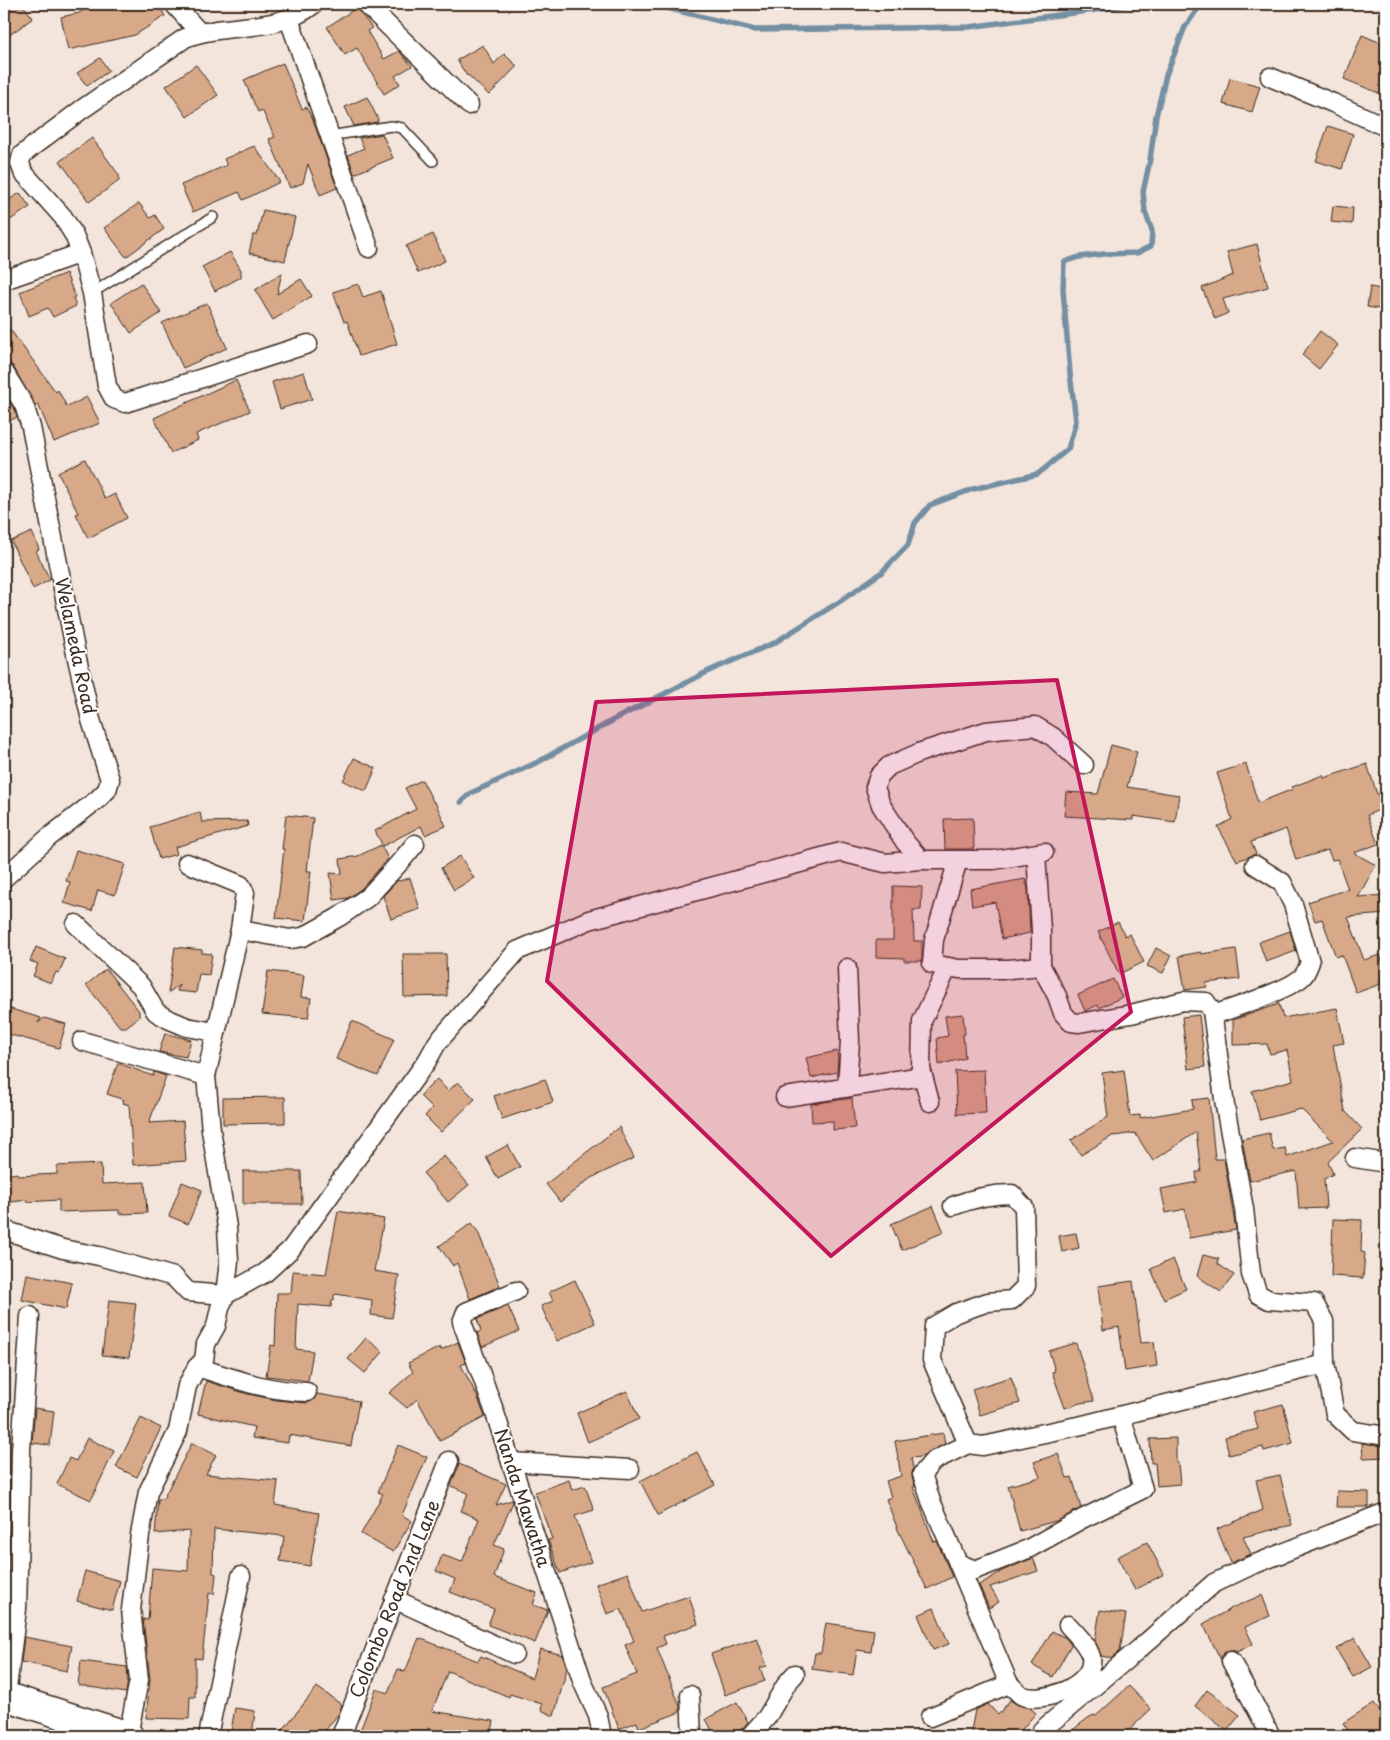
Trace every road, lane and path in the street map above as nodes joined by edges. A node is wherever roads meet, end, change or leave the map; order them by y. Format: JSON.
{"nodes":[{"id":1,"x":174,"y":4,"type":"edge"},
{"id":2,"x":314,"y":4,"type":"edge"},
{"id":3,"x":366,"y":4,"type":"edge"},
{"id":4,"x":289,"y":19,"type":"junction"},
{"id":5,"x":199,"y":32,"type":"junction"},
{"id":6,"x":1270,"y":77,"type":"dead end"},
{"id":7,"x":470,"y":105,"type":"dead end"},
{"id":8,"x":1386,"y":126,"type":"edge"},
{"id":9,"x":330,"y":136,"type":"junction"},
{"id":10,"x":433,"y":161,"type":"dead end"},
{"id":11,"x":212,"y":217,"type":"dead end"},
{"id":12,"x":369,"y":248,"type":"dead end"},
{"id":13,"x":81,"y":252,"type":"junction"},
{"id":14,"x":4,"y":280,"type":"edge"},
{"id":15,"x":92,"y":293,"type":"junction"},
{"id":16,"x":308,"y":344,"type":"dead end"},
{"id":17,"x":4,"y":372,"type":"edge"},
{"id":18,"x":1084,"y":765,"type":"dead end"},
{"id":19,"x":415,"y":844,"type":"dead end"},
{"id":20,"x":921,"y":860,"type":"junction"},
{"id":21,"x":958,"y":860,"type":"junction"},
{"id":22,"x":187,"y":863,"type":"dead end"},
{"id":23,"x":1255,"y":865,"type":"dead end"},
{"id":24,"x":4,"y":878,"type":"edge"},
{"id":25,"x":76,"y":924,"type":"dead end"},
{"id":26,"x":240,"y":930,"type":"junction"},
{"id":27,"x":1041,"y":966,"type":"junction"},
{"id":28,"x":948,"y":967,"type":"junction"},
{"id":29,"x":847,"y":968,"type":"dead end"},
{"id":30,"x":1213,"y":1015,"type":"junction"},
{"id":31,"x":215,"y":1032,"type":"junction"},
{"id":32,"x":82,"y":1041,"type":"dead end"},
{"id":33,"x":206,"y":1076,"type":"junction"},
{"id":34,"x":923,"y":1076,"type":"junction"},
{"id":35,"x":847,"y":1087,"type":"junction"},
{"id":36,"x":785,"y":1097,"type":"dead end"},
{"id":37,"x":930,"y":1102,"type":"dead end"},
{"id":38,"x":1355,"y":1158,"type":"dead end"},
{"id":39,"x":1386,"y":1163,"type":"edge"},
{"id":40,"x":953,"y":1206,"type":"dead end"},
{"id":41,"x":4,"y":1230,"type":"edge"},
{"id":42,"x":516,"y":1291,"type":"dead end"},
{"id":43,"x":225,"y":1295,"type":"junction"},
{"id":44,"x":30,"y":1316,"type":"dead end"},
{"id":45,"x":1325,"y":1364,"type":"junction"},
{"id":46,"x":197,"y":1367,"type":"junction"},
{"id":47,"x":307,"y":1392,"type":"dead end"},
{"id":48,"x":1121,"y":1416,"type":"junction"},
{"id":49,"x":1386,"y":1436,"type":"edge"},
{"id":50,"x":968,"y":1444,"type":"junction"},
{"id":51,"x":448,"y":1462,"type":"dead end"},
{"id":52,"x":511,"y":1462,"type":"junction"},
{"id":53,"x":630,"y":1469,"type":"dead end"},
{"id":54,"x":1386,"y":1512,"type":"edge"},
{"id":55,"x":958,"y":1563,"type":"junction"},
{"id":56,"x":241,"y":1576,"type":"dead end"},
{"id":57,"x":394,"y":1599,"type":"junction"},
{"id":58,"x":1068,"y":1625,"type":"dead end"},
{"id":59,"x":514,"y":1654,"type":"dead end"},
{"id":60,"x":1232,"y":1661,"type":"dead end"},
{"id":61,"x":795,"y":1674,"type":"dead end"},
{"id":62,"x":1009,"y":1684,"type":"junction"},
{"id":63,"x":690,"y":1695,"type":"dead end"},
{"id":64,"x":5,"y":1696,"type":"edge"},
{"id":65,"x":930,"y":1717,"type":"dead end"},
{"id":66,"x":1042,"y":1730,"type":"dead end"},
{"id":67,"x":603,"y":1732,"type":"edge"},
{"id":68,"x":128,"y":1736,"type":"edge"},
{"id":69,"x":208,"y":1736,"type":"edge"},
{"id":70,"x":341,"y":1736,"type":"edge"},
{"id":71,"x":692,"y":1736,"type":"edge"},
{"id":72,"x":750,"y":1736,"type":"edge"},
{"id":73,"x":1271,"y":1736,"type":"edge"}],
"edges":[{"from":1,"to":5,"type":"street"},
{"from":2,"to":4,"type":"street"},
{"from":3,"to":7,"type":"street"},
{"from":4,"to":5,"type":"street"},
{"from":4,"to":9,"type":"street"},
{"from":5,"to":13,"type":"street"},
{"from":6,"to":8,"type":"street"},
{"from":9,"to":10,"type":"lane"},
{"from":9,"to":12,"type":"street"},
{"from":11,"to":15,"type":"lane"},
{"from":13,"to":14,"type":"street"},
{"from":13,"to":15,"type":"street"},
{"from":15,"to":16,"type":"street"},
{"from":17,"to":24,"type":"street","name":"Welameda Road"},
{"from":18,"to":20,"type":"street"},
{"from":19,"to":26,"type":"street"},
{"from":20,"to":21,"type":"street"},
{"from":20,"to":43,"type":"street"},
{"from":21,"to":27,"type":"street"},
{"from":21,"to":28,"type":"street"},
{"from":22,"to":26,"type":"street"},
{"from":23,"to":30,"type":"street"},
{"from":25,"to":31,"type":"street"},
{"from":26,"to":31,"type":"street"},
{"from":27,"to":28,"type":"street"},
{"from":27,"to":30,"type":"street"},
{"from":28,"to":34,"type":"street"},
{"from":29,"to":35,"type":"street"},
{"from":30,"to":45,"type":"street"},
{"from":31,"to":33,"type":"street"},
{"from":32,"to":33,"type":"street"},
{"from":33,"to":43,"type":"street"},
{"from":34,"to":35,"type":"street"},
{"from":34,"to":37,"type":"street"},
{"from":35,"to":36,"type":"street"},
{"from":38,"to":39,"type":"street"},
{"from":40,"to":50,"type":"street"},
{"from":41,"to":43,"type":"street"},
{"from":42,"to":52,"type":"street","name":"Nanda Mawatha"},
{"from":43,"to":46,"type":"street"},
{"from":44,"to":64,"type":"street"},
{"from":45,"to":48,"type":"street"},
{"from":45,"to":49,"type":"street"},
{"from":46,"to":47,"type":"street"},
{"from":46,"to":68,"type":"street"},
{"from":48,"to":50,"type":"street"},
{"from":48,"to":55,"type":"street"},
{"from":50,"to":55,"type":"street"},
{"from":51,"to":57,"type":"street","name":"Colombo Road 2nd Lane"},
{"from":52,"to":53,"type":"street"},
{"from":52,"to":67,"type":"street","name":"Nanda Mawatha"},
{"from":54,"to":66,"type":"street"},
{"from":55,"to":62,"type":"street"},
{"from":56,"to":69,"type":"street"},
{"from":57,"to":59,"type":"street"},
{"from":57,"to":70,"type":"street","name":"Colombo Road 2nd Lane"},
{"from":58,"to":62,"type":"street"},
{"from":60,"to":73,"type":"street"},
{"from":61,"to":72,"type":"street"},
{"from":62,"to":65,"type":"street"},
{"from":63,"to":71,"type":"street"},
{"from":64,"to":68,"type":"main road"}]}
